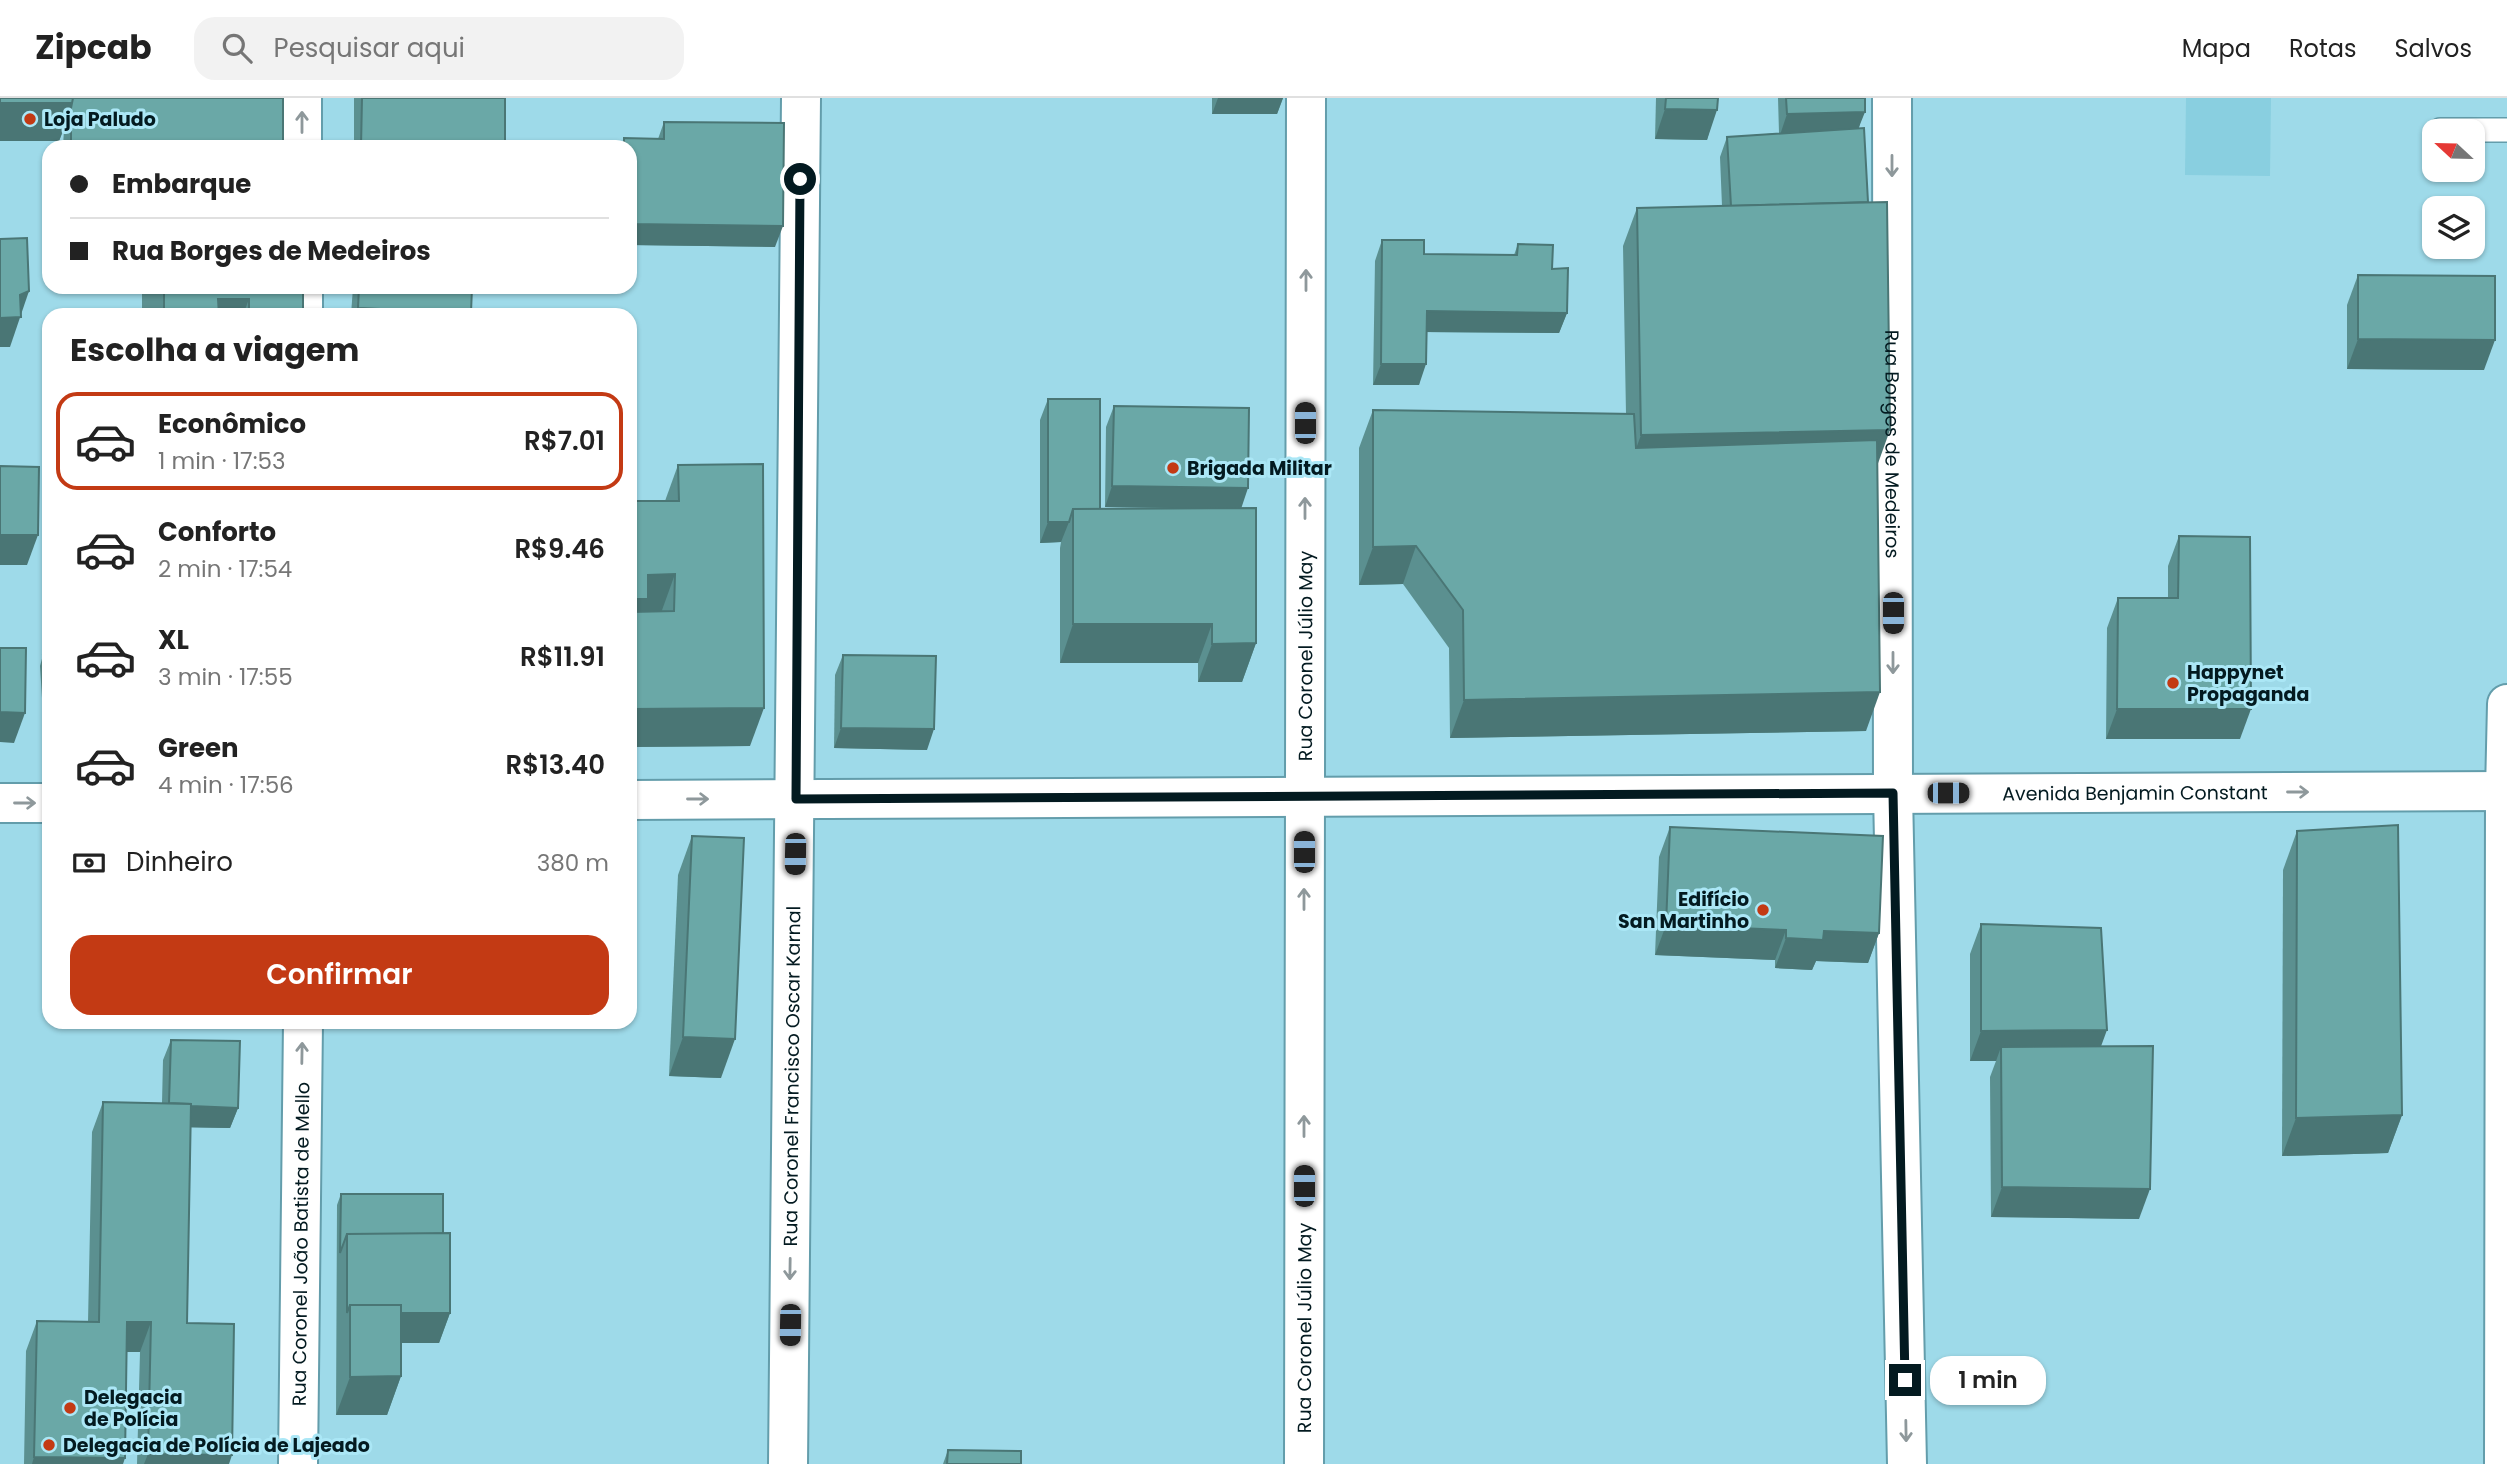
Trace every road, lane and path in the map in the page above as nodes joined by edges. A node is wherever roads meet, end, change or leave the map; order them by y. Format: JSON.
{"nodes":[{"id":1,"x":302,"y":98,"type":"edge"},
{"id":2,"x":801,"y":98,"type":"edge"},
{"id":3,"x":1306,"y":98,"type":"edge"},
{"id":4,"x":1892,"y":98,"type":"edge"},
{"id":5,"x":2485,"y":130,"type":"edge"},
{"id":6,"x":2507,"y":130,"type":"edge"},
{"id":7,"x":302,"y":140,"type":"edge"},
{"id":8,"x":2507,"y":704,"type":"edge"},
{"id":9,"x":2506,"y":791,"type":"edge"},
{"id":10,"x":1893,"y":793,"type":"junction"},
{"id":11,"x":1304,"y":796,"type":"junction"},
{"id":12,"x":796,"y":799,"type":"junction"},
{"id":13,"x":637,"y":800,"type":"edge"},
{"id":14,"x":0,"y":803,"type":"edge"},
{"id":15,"x":42,"y":803,"type":"edge"},
{"id":16,"x":303,"y":1029,"type":"edge"},
{"id":17,"x":298,"y":1464,"type":"edge"},
{"id":18,"x":788,"y":1464,"type":"edge"},
{"id":19,"x":1304,"y":1464,"type":"edge"},
{"id":20,"x":1907,"y":1464,"type":"edge"},
{"id":21,"x":2504,"y":1464,"type":"edge"}],
"edges":[{"from":7,"to":1,"type":"street","one_way":true},
{"from":2,"to":12,"type":"street","name":"Rua Coronel Francisco Oscar Karnal"},
{"from":11,"to":3,"type":"street","name":"Rua Coronel Júlio May","one_way":true},
{"from":4,"to":10,"type":"street","name":"Rua Borges de Medeiros","one_way":true},
{"from":5,"to":6,"type":"lane"},
{"from":8,"to":9,"type":"street"},
{"from":10,"to":9,"type":"street","name":"Avenida Benjamin Constant","one_way":true},
{"from":9,"to":21,"type":"street"},
{"from":10,"to":11,"type":"street","name":"Avenida Benjamin Constant"},
{"from":10,"to":20,"type":"street","name":"Rua Borges de Medeiros","one_way":true},
{"from":11,"to":12,"type":"street","name":"Avenida Benjamin Constant"},
{"from":19,"to":11,"type":"street","name":"Rua Coronel Júlio May","one_way":true},
{"from":13,"to":12,"type":"street","name":"Avenida Benjamin Constant","one_way":true},
{"from":12,"to":18,"type":"street","name":"Rua Coronel Francisco Oscar Karnal","one_way":true},
{"from":14,"to":15,"type":"street","one_way":true},
{"from":17,"to":16,"type":"street","name":"Rua Coronel João Batista de Mello","one_way":true}]}
